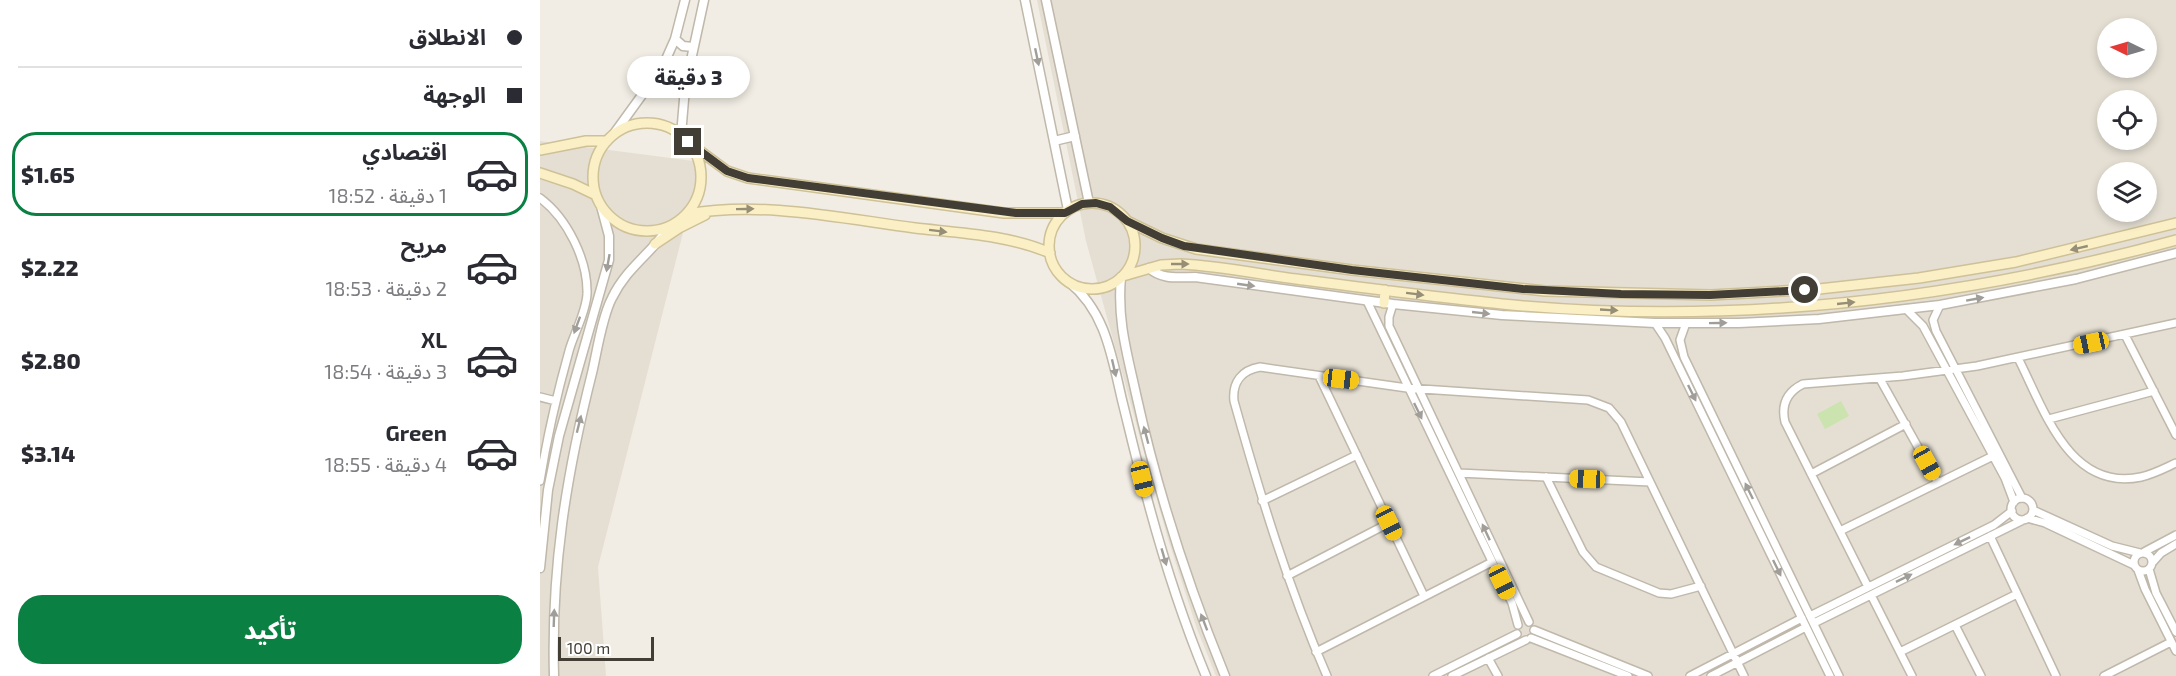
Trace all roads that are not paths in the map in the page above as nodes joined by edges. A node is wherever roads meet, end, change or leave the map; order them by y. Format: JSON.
{"nodes":[{"id":1,"x":685,"y":0,"type":"edge"},
{"id":2,"x":704,"y":0,"type":"edge"},
{"id":3,"x":1025,"y":0,"type":"edge"},
{"id":4,"x":1046,"y":0,"type":"edge"},
{"id":5,"x":675,"y":39,"type":"junction"},
{"id":6,"x":693,"y":47,"type":"junction"},
{"id":7,"x":1075,"y":136,"type":"junction"},
{"id":8,"x":610,"y":138,"type":"junction"},
{"id":9,"x":685,"y":139,"type":"junction"},
{"id":10,"x":1054,"y":141,"type":"junction"},
{"id":11,"x":540,"y":150,"type":"edge"},
{"id":12,"x":541,"y":174,"type":"edge"},
{"id":13,"x":596,"y":195,"type":"junction"},
{"id":14,"x":540,"y":198,"type":"edge"},
{"id":15,"x":1089,"y":203,"type":"junction"},
{"id":16,"x":601,"y":206,"type":"junction"},
{"id":17,"x":718,"y":210,"type":"junction"},
{"id":18,"x":1067,"y":212,"type":"junction"},
{"id":19,"x":687,"y":214,"type":"junction"},
{"id":20,"x":1127,"y":221,"type":"junction"},
{"id":21,"x":2176,"y":224,"type":"edge"},
{"id":22,"x":669,"y":227,"type":"junction"},
{"id":23,"x":2128,"y":236,"type":"junction"},
{"id":24,"x":2176,"y":240,"type":"edge"},
{"id":25,"x":2101,"y":243,"type":"junction"},
{"id":26,"x":655,"y":244,"type":"junction"},
{"id":27,"x":2133,"y":252,"type":"junction"},
{"id":28,"x":1050,"y":253,"type":"junction"},
{"id":29,"x":2176,"y":253,"type":"edge"},
{"id":30,"x":2104,"y":259,"type":"junction"},
{"id":31,"x":1149,"y":268,"type":"junction"},
{"id":32,"x":1122,"y":277,"type":"junction"},
{"id":33,"x":1069,"y":282,"type":"junction"},
{"id":34,"x":1385,"y":290,"type":"junction"},
{"id":35,"x":1366,"y":301,"type":"junction"},
{"id":36,"x":1389,"y":304,"type":"junction"},
{"id":37,"x":585,"y":305,"type":"junction"},
{"id":38,"x":1940,"y":305,"type":"junction"},
{"id":39,"x":595,"y":308,"type":"junction"},
{"id":40,"x":1907,"y":310,"type":"junction"},
{"id":41,"x":1655,"y":323,"type":"junction"},
{"id":42,"x":1686,"y":323,"type":"junction"},
{"id":43,"x":2176,"y":323,"type":"edge"},
{"id":44,"x":588,"y":331,"type":"junction"},
{"id":45,"x":1123,"y":334,"type":"junction"},
{"id":46,"x":2126,"y":335,"type":"junction"},
{"id":47,"x":601,"y":336,"type":"junction"},
{"id":48,"x":1107,"y":338,"type":"junction"},
{"id":49,"x":2018,"y":358,"type":"junction"},
{"id":50,"x":1956,"y":370,"type":"junction"},
{"id":51,"x":1947,"y":371,"type":"junction"},
{"id":52,"x":1319,"y":376,"type":"junction"},
{"id":53,"x":1880,"y":379,"type":"junction"},
{"id":54,"x":1407,"y":388,"type":"junction"},
{"id":55,"x":1419,"y":388,"type":"junction"},
{"id":56,"x":2154,"y":391,"type":"junction"},
{"id":57,"x":540,"y":397,"type":"edge"},
{"id":58,"x":556,"y":401,"type":"junction"},
{"id":59,"x":1138,"y":401,"type":"junction"},
{"id":60,"x":1123,"y":404,"type":"junction"},
{"id":61,"x":2049,"y":419,"type":"junction"},
{"id":62,"x":1905,"y":424,"type":"junction"},
{"id":63,"x":2176,"y":435,"type":"edge"},
{"id":64,"x":1357,"y":455,"type":"junction"},
{"id":65,"x":1993,"y":456,"type":"junction"},
{"id":66,"x":2176,"y":463,"type":"edge"},
{"id":67,"x":1459,"y":473,"type":"junction"},
{"id":68,"x":1811,"y":474,"type":"junction"},
{"id":69,"x":1545,"y":477,"type":"junction"},
{"id":70,"x":540,"y":481,"type":"edge"},
{"id":71,"x":1650,"y":482,"type":"junction"},
{"id":72,"x":1938,"y":483,"type":"junction"},
{"id":73,"x":2018,"y":500,"type":"junction"},
{"id":74,"x":1262,"y":501,"type":"junction"},
{"id":75,"x":2033,"y":510,"type":"junction"},
{"id":76,"x":2012,"y":511,"type":"junction"},
{"id":77,"x":2025,"y":519,"type":"junction"},
{"id":78,"x":1389,"y":523,"type":"junction"},
{"id":79,"x":1840,"y":531,"type":"junction"},
{"id":80,"x":1771,"y":535,"type":"junction"},
{"id":81,"x":2176,"y":535,"type":"edge"},
{"id":82,"x":1990,"y":536,"type":"junction"},
{"id":83,"x":1763,"y":539,"type":"junction"},
{"id":84,"x":2176,"y":544,"type":"edge"},
{"id":85,"x":2142,"y":553,"type":"junction"},
{"id":86,"x":1491,"y":562,"type":"junction"},
{"id":87,"x":2153,"y":562,"type":"junction"},
{"id":88,"x":2136,"y":567,"type":"junction"},
{"id":89,"x":540,"y":568,"type":"edge"},
{"id":90,"x":2149,"y":569,"type":"junction"},
{"id":91,"x":1287,"y":576,"type":"junction"},
{"id":92,"x":1701,"y":586,"type":"junction"},
{"id":93,"x":1869,"y":591,"type":"junction"},
{"id":94,"x":2018,"y":594,"type":"junction"},
{"id":95,"x":1425,"y":596,"type":"junction"},
{"id":96,"x":1812,"y":620,"type":"junction"},
{"id":97,"x":1529,"y":622,"type":"junction"},
{"id":98,"x":1804,"y":624,"type":"junction"},
{"id":99,"x":1518,"y":625,"type":"junction"},
{"id":100,"x":1955,"y":625,"type":"junction"},
{"id":101,"x":1534,"y":630,"type":"junction"},
{"id":102,"x":2176,"y":632,"type":"edge"},
{"id":103,"x":1517,"y":634,"type":"junction"},
{"id":104,"x":1529,"y":639,"type":"junction"},
{"id":105,"x":2171,"y":642,"type":"junction"},
{"id":106,"x":2176,"y":651,"type":"edge"},
{"id":107,"x":1316,"y":652,"type":"junction"},
{"id":108,"x":1900,"y":652,"type":"junction"},
{"id":109,"x":1733,"y":654,"type":"junction"},
{"id":110,"x":1488,"y":657,"type":"junction"},
{"id":111,"x":1614,"y":661,"type":"junction"},
{"id":112,"x":1737,"y":663,"type":"junction"},
{"id":113,"x":1610,"y":669,"type":"junction"},
{"id":114,"x":555,"y":676,"type":"edge"},
{"id":115,"x":1206,"y":676,"type":"edge"},
{"id":116,"x":1225,"y":676,"type":"edge"},
{"id":117,"x":1327,"y":676,"type":"edge"},
{"id":118,"x":1433,"y":676,"type":"edge"},
{"id":119,"x":1452,"y":676,"type":"edge"},
{"id":120,"x":1498,"y":676,"type":"edge"},
{"id":121,"x":1628,"y":676,"type":"edge"},
{"id":122,"x":1648,"y":676,"type":"edge"},
{"id":123,"x":1690,"y":676,"type":"edge"},
{"id":124,"x":1711,"y":676,"type":"edge"},
{"id":125,"x":1744,"y":676,"type":"edge"},
{"id":126,"x":1830,"y":676,"type":"edge"},
{"id":127,"x":1839,"y":676,"type":"edge"},
{"id":128,"x":1912,"y":676,"type":"edge"},
{"id":129,"x":1981,"y":676,"type":"edge"},
{"id":130,"x":2056,"y":676,"type":"edge"},
{"id":131,"x":2104,"y":676,"type":"edge"}],
"edges":[{"from":1,"to":5,"type":"street"},
{"from":2,"to":6,"type":"street"},
{"from":3,"to":10,"type":"street","one_way":true},
{"from":4,"to":7,"type":"street"},
{"from":5,"to":6,"type":"street"},
{"from":5,"to":8,"type":"street"},
{"from":6,"to":9,"type":"street"},
{"from":7,"to":10,"type":"street"},
{"from":7,"to":15,"type":"street"},
{"from":8,"to":9,"type":"main road"},
{"from":8,"to":11,"type":"main road"},
{"from":8,"to":13,"type":"main road"},
{"from":9,"to":18,"type":"main road"},
{"from":9,"to":19,"type":"main road"},
{"from":10,"to":18,"type":"street"},
{"from":12,"to":13,"type":"main road"},
{"from":13,"to":16,"type":"main road"},
{"from":14,"to":37,"type":"street"},
{"from":15,"to":18,"type":"main road"},
{"from":15,"to":20,"type":"main road"},
{"from":16,"to":22,"type":"main road"},
{"from":16,"to":39,"type":"street","one_way":true},
{"from":17,"to":19,"type":"main road"},
{"from":17,"to":26,"type":"main road"},
{"from":17,"to":28,"type":"main road","one_way":true},
{"from":18,"to":28,"type":"main road"},
{"from":19,"to":22,"type":"main road"},
{"from":25,"to":20,"type":"main road","one_way":true},
{"from":20,"to":32,"type":"main road"},
{"from":21,"to":23,"type":"main road"},
{"from":22,"to":26,"type":"street"},
{"from":23,"to":25,"type":"main road"},
{"from":23,"to":27,"type":"main road"},
{"from":24,"to":27,"type":"main road"},
{"from":25,"to":30,"type":"main road"},
{"from":26,"to":47,"type":"street"},
{"from":27,"to":30,"type":"main road"},
{"from":28,"to":33,"type":"main road"},
{"from":38,"to":29,"type":"street","one_way":true},
{"from":34,"to":30,"type":"main road","one_way":true},
{"from":31,"to":32,"type":"main road"},
{"from":31,"to":34,"type":"main road","one_way":true},
{"from":31,"to":35,"type":"street","one_way":true},
{"from":32,"to":33,"type":"main road"},
{"from":32,"to":45,"type":"street"},
{"from":33,"to":48,"type":"street"},
{"from":34,"to":36,"type":"main road"},
{"from":35,"to":36,"type":"street"},
{"from":35,"to":54,"type":"street"},
{"from":36,"to":41,"type":"street","one_way":true},
{"from":36,"to":55,"type":"street"},
{"from":37,"to":39,"type":"street"},
{"from":37,"to":58,"type":"street","one_way":true},
{"from":38,"to":40,"type":"street"},
{"from":38,"to":50,"type":"street"},
{"from":39,"to":44,"type":"street"},
{"from":42,"to":40,"type":"street","one_way":true},
{"from":40,"to":51,"type":"street"},
{"from":41,"to":42,"type":"street"},
{"from":41,"to":83,"type":"street","one_way":true},
{"from":80,"to":42,"type":"street","one_way":true},
{"from":43,"to":46,"type":"street"},
{"from":44,"to":47,"type":"street"},
{"from":44,"to":89,"type":"street"},
{"from":45,"to":48,"type":"street"},
{"from":45,"to":59,"type":"street"},
{"from":46,"to":49,"type":"street"},
{"from":46,"to":56,"type":"street"},
{"from":114,"to":47,"type":"street","one_way":true},
{"from":48,"to":60,"type":"street","one_way":true},
{"from":49,"to":50,"type":"street"},
{"from":49,"to":61,"type":"street"},
{"from":50,"to":51,"type":"street"},
{"from":50,"to":73,"type":"street"},
{"from":51,"to":53,"type":"street"},
{"from":51,"to":65,"type":"street"},
{"from":52,"to":54,"type":"street"},
{"from":52,"to":64,"type":"street"},
{"from":52,"to":74,"type":"street"},
{"from":53,"to":62,"type":"street"},
{"from":53,"to":68,"type":"street"},
{"from":54,"to":55,"type":"street"},
{"from":54,"to":86,"type":"street","one_way":true},
{"from":55,"to":67,"type":"street"},
{"from":55,"to":71,"type":"street"},
{"from":56,"to":61,"type":"street"},
{"from":56,"to":63,"type":"street"},
{"from":57,"to":58,"type":"street"},
{"from":58,"to":70,"type":"street"},
{"from":59,"to":60,"type":"street"},
{"from":116,"to":59,"type":"street","one_way":true},
{"from":60,"to":115,"type":"street","one_way":true},
{"from":61,"to":66,"type":"street"},
{"from":62,"to":68,"type":"street"},
{"from":62,"to":72,"type":"street"},
{"from":64,"to":74,"type":"street"},
{"from":64,"to":78,"type":"street"},
{"from":65,"to":72,"type":"street"},
{"from":65,"to":73,"type":"street"},
{"from":67,"to":69,"type":"street"},
{"from":97,"to":67,"type":"street","one_way":true},
{"from":68,"to":79,"type":"street"},
{"from":69,"to":71,"type":"street"},
{"from":69,"to":92,"type":"street"},
{"from":71,"to":92,"type":"street"},
{"from":72,"to":79,"type":"street"},
{"from":73,"to":75,"type":"street"},
{"from":73,"to":76,"type":"street"},
{"from":74,"to":91,"type":"street"},
{"from":75,"to":77,"type":"street"},
{"from":75,"to":85,"type":"street"},
{"from":76,"to":77,"type":"street"},
{"from":76,"to":93,"type":"street","one_way":true},
{"from":77,"to":82,"type":"street"},
{"from":77,"to":88,"type":"street"},
{"from":78,"to":91,"type":"street"},
{"from":78,"to":95,"type":"street"},
{"from":79,"to":93,"type":"street"},
{"from":80,"to":83,"type":"street"},
{"from":80,"to":96,"type":"street"},
{"from":81,"to":85,"type":"street"},
{"from":93,"to":82,"type":"street","one_way":true},
{"from":82,"to":94,"type":"street"},
{"from":83,"to":98,"type":"street","one_way":true},
{"from":84,"to":87,"type":"street"},
{"from":85,"to":87,"type":"street"},
{"from":85,"to":88,"type":"street"},
{"from":86,"to":95,"type":"street"},
{"from":86,"to":99,"type":"street"},
{"from":87,"to":90,"type":"street"},
{"from":88,"to":90,"type":"street"},
{"from":88,"to":105,"type":"street"},
{"from":90,"to":102,"type":"street"},
{"from":91,"to":107,"type":"street"},
{"from":92,"to":109,"type":"street"},
{"from":93,"to":96,"type":"street"},
{"from":93,"to":108,"type":"street"},
{"from":94,"to":100,"type":"street"},
{"from":94,"to":130,"type":"street"},
{"from":95,"to":107,"type":"street"},
{"from":96,"to":98,"type":"street"},
{"from":96,"to":127,"type":"street"},
{"from":97,"to":99,"type":"street"},
{"from":97,"to":101,"type":"street"},
{"from":98,"to":109,"type":"street"},
{"from":98,"to":112,"type":"street"},
{"from":98,"to":126,"type":"street"},
{"from":99,"to":103,"type":"street"},
{"from":100,"to":108,"type":"street"},
{"from":100,"to":129,"type":"street"},
{"from":101,"to":104,"type":"street"},
{"from":101,"to":111,"type":"street"},
{"from":103,"to":104,"type":"street"},
{"from":103,"to":118,"type":"street"},
{"from":104,"to":110,"type":"street"},
{"from":104,"to":113,"type":"street"},
{"from":105,"to":106,"type":"street"},
{"from":105,"to":131,"type":"street"},
{"from":107,"to":117,"type":"street"},
{"from":108,"to":128,"type":"street"},
{"from":109,"to":112,"type":"street"},
{"from":109,"to":123,"type":"street"},
{"from":110,"to":119,"type":"street"},
{"from":110,"to":120,"type":"street"},
{"from":111,"to":113,"type":"street"},
{"from":111,"to":122,"type":"street"},
{"from":112,"to":124,"type":"street"},
{"from":112,"to":125,"type":"street"},
{"from":113,"to":121,"type":"street"}]}
